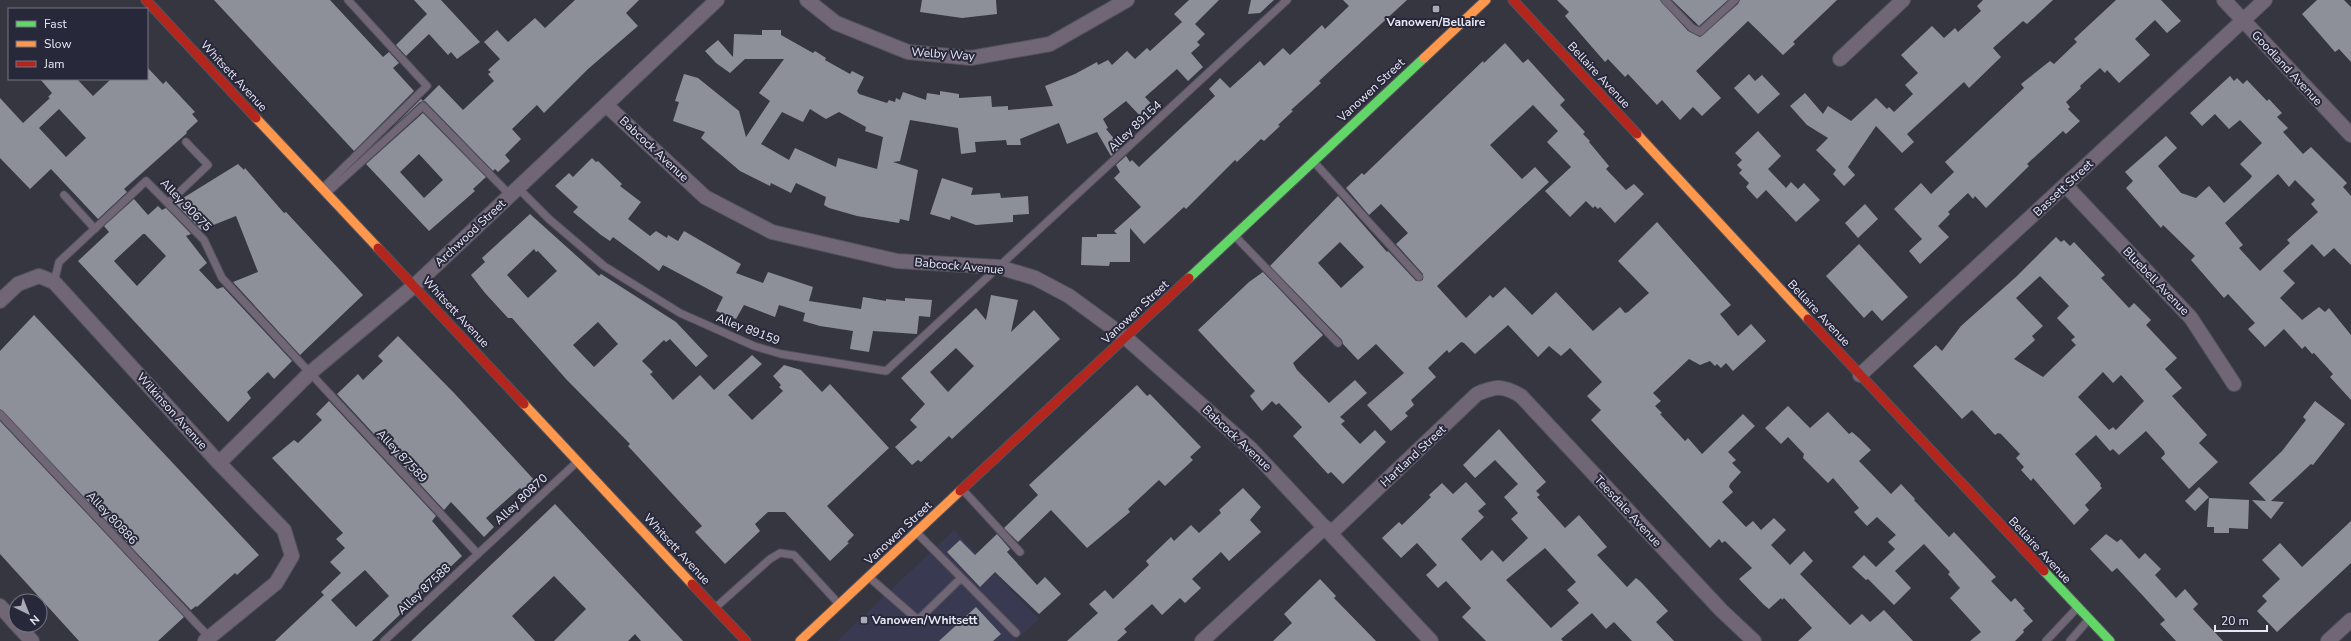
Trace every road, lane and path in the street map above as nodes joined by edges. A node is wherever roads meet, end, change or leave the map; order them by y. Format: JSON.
{"nodes":[{"id":1,"x":146,"y":0,"type":"edge"},
{"id":2,"x":348,"y":0,"type":"edge"},
{"id":3,"x":717,"y":0,"type":"edge"},
{"id":4,"x":808,"y":0,"type":"edge"},
{"id":5,"x":1127,"y":0,"type":"edge"},
{"id":6,"x":1287,"y":0,"type":"edge"},
{"id":7,"x":1486,"y":0,"type":"edge"},
{"id":8,"x":1513,"y":0,"type":"edge"},
{"id":9,"x":1665,"y":0,"type":"edge"},
{"id":10,"x":1735,"y":0,"type":"edge"},
{"id":11,"x":1903,"y":0,"type":"edge"},
{"id":12,"x":2224,"y":0,"type":"edge"},
{"id":13,"x":2265,"y":0,"type":"edge"},
{"id":14,"x":2243,"y":21,"type":"junction"},
{"id":15,"x":1840,"y":59,"type":"dead end"},
{"id":16,"x":606,"y":105,"type":"junction"},
{"id":17,"x":2351,"y":135,"type":"edge"},
{"id":18,"x":186,"y":142,"type":"dead end"},
{"id":19,"x":1313,"y":161,"type":"junction"},
{"id":20,"x":2066,"y":186,"type":"junction"},
{"id":21,"x":325,"y":190,"type":"junction"},
{"id":22,"x":514,"y":192,"type":"junction"},
{"id":23,"x":64,"y":195,"type":"dead end"},
{"id":24,"x":168,"y":203,"type":"junction"},
{"id":25,"x":95,"y":228,"type":"junction"},
{"id":26,"x":1234,"y":235,"type":"junction"},
{"id":27,"x":999,"y":268,"type":"junction"},
{"id":28,"x":1419,"y":277,"type":"dead end"},
{"id":29,"x":54,"y":282,"type":"junction"},
{"id":30,"x":415,"y":285,"type":"junction"},
{"id":31,"x":0,"y":301,"type":"edge"},
{"id":32,"x":1125,"y":337,"type":"junction"},
{"id":33,"x":1338,"y":343,"type":"dead end"},
{"id":34,"x":310,"y":373,"type":"junction"},
{"id":35,"x":1860,"y":375,"type":"junction"},
{"id":36,"x":2234,"y":384,"type":"dead end"},
{"id":37,"x":1500,"y":387,"type":"joint"},
{"id":38,"x":0,"y":414,"type":"edge"},
{"id":39,"x":578,"y":461,"type":"junction"},
{"id":40,"x":219,"y":463,"type":"junction"},
{"id":41,"x":963,"y":490,"type":"junction"},
{"id":42,"x":1328,"y":530,"type":"junction"},
{"id":43,"x":917,"y":533,"type":"junction"},
{"id":44,"x":1020,"y":552,"type":"dead end"},
{"id":45,"x":478,"y":554,"type":"junction"},
{"id":46,"x":869,"y":577,"type":"junction"},
{"id":47,"x":961,"y":578,"type":"junction"},
{"id":48,"x":839,"y":604,"type":"junction"},
{"id":49,"x":0,"y":606,"type":"edge"},
{"id":50,"x":2078,"y":607,"type":"junction"},
{"id":51,"x":715,"y":608,"type":"junction"},
{"id":52,"x":8,"y":614,"type":"edge"},
{"id":53,"x":2089,"y":619,"type":"junction"},
{"id":54,"x":2351,"y":620,"type":"edge"},
{"id":55,"x":25,"y":633,"type":"edge"},
{"id":56,"x":1016,"y":633,"type":"dead end"},
{"id":57,"x":207,"y":639,"type":"edge"},
{"id":58,"x":32,"y":641,"type":"edge"},
{"id":59,"x":384,"y":641,"type":"edge"},
{"id":60,"x":746,"y":641,"type":"edge"},
{"id":61,"x":800,"y":641,"type":"edge"},
{"id":62,"x":1202,"y":641,"type":"edge"},
{"id":63,"x":1431,"y":641,"type":"edge"},
{"id":64,"x":1754,"y":641,"type":"edge"},
{"id":65,"x":2046,"y":641,"type":"edge"},
{"id":66,"x":2070,"y":641,"type":"edge"},
{"id":67,"x":2110,"y":641,"type":"edge"},
{"id":68,"x":2328,"y":641,"type":"edge"}],
"edges":[{"from":1,"to":21,"type":"main road","name":"Whitsett Avenue"},
{"from":2,"to":21,"type":"lane"},
{"from":3,"to":16,"type":"street","name":"Archwood Street"},
{"from":4,"to":5,"type":"street","name":"Welby Way"},
{"from":6,"to":27,"type":"lane","name":"Alley 89154"},
{"from":7,"to":19,"type":"main road","name":"Vanowen Street"},
{"from":8,"to":35,"type":"main road","name":"Bellaire Avenue"},
{"from":9,"to":10,"type":"lane"},
{"from":11,"to":15,"type":"street"},
{"from":12,"to":14,"type":"street","name":"Goodland Avenue"},
{"from":13,"to":14,"type":"street","name":"Bassett Street"},
{"from":14,"to":17,"type":"street","name":"Goodland Avenue"},
{"from":14,"to":20,"type":"street","name":"Bassett Street"},
{"from":16,"to":22,"type":"street","name":"Archwood Street"},
{"from":16,"to":27,"type":"street","name":"Babcock Avenue"},
{"from":18,"to":24,"type":"lane"},
{"from":19,"to":26,"type":"main road","name":"Vanowen Street"},
{"from":19,"to":28,"type":"lane"},
{"from":20,"to":35,"type":"street","name":"Bassett Street"},
{"from":20,"to":36,"type":"street","name":"Bluebell Avenue"},
{"from":21,"to":22,"type":"lane"},
{"from":21,"to":30,"type":"main road","name":"Whitsett Avenue"},
{"from":22,"to":27,"type":"lane","name":"Alley 89159"},
{"from":22,"to":30,"type":"street","name":"Archwood Street"},
{"from":23,"to":25,"type":"lane"},
{"from":24,"to":25,"type":"lane","name":"Alley 90675"},
{"from":24,"to":34,"type":"lane","name":"Alley 90675"},
{"from":25,"to":29,"type":"lane","name":"Alley 90675"},
{"from":26,"to":32,"type":"main road","name":"Vanowen Street"},
{"from":26,"to":33,"type":"lane"},
{"from":27,"to":32,"type":"street","name":"Babcock Avenue"},
{"from":29,"to":31,"type":"street","name":"Wilkinson Avenue"},
{"from":29,"to":40,"type":"street","name":"Wilkinson Avenue"},
{"from":30,"to":34,"type":"street","name":"Archwood Street"},
{"from":30,"to":39,"type":"main road","name":"Whitsett Avenue"},
{"from":32,"to":41,"type":"main road","name":"Vanowen Street"},
{"from":32,"to":42,"type":"street","name":"Babcock Avenue"},
{"from":34,"to":40,"type":"street","name":"Archwood Street"},
{"from":34,"to":45,"type":"lane","name":"Alley 87589"},
{"from":35,"to":50,"type":"main road","name":"Bellaire Avenue"},
{"from":37,"to":42,"type":"street","name":"Hartland Street"},
{"from":37,"to":64,"type":"street","name":"Teesdale Avenue"},
{"from":38,"to":57,"type":"lane","name":"Alley 80886"},
{"from":39,"to":45,"type":"lane","name":"Alley 80870"},
{"from":39,"to":51,"type":"main road","name":"Whitsett Avenue"},
{"from":40,"to":57,"type":"street","name":"Wilkinson Avenue"},
{"from":41,"to":43,"type":"main road","name":"Vanowen Street"},
{"from":41,"to":44,"type":"lane"},
{"from":42,"to":62,"type":"street","name":"Hartland Street"},
{"from":42,"to":63,"type":"street","name":"Babcock Avenue"},
{"from":43,"to":46,"type":"main road","name":"Vanowen Street"},
{"from":43,"to":47,"type":"lane"},
{"from":45,"to":59,"type":"lane","name":"Alley 87588"},
{"from":46,"to":47,"type":"lane"},
{"from":46,"to":48,"type":"main road","name":"Vanowen Street"},
{"from":47,"to":56,"type":"lane"},
{"from":48,"to":51,"type":"lane"},
{"from":48,"to":61,"type":"main road","name":"Vanowen Street"},
{"from":49,"to":52,"type":"street"},
{"from":50,"to":53,"type":"main road","name":"Bellaire Avenue"},
{"from":50,"to":65,"type":"lane"},
{"from":51,"to":60,"type":"main road","name":"Whitsett Avenue"},
{"from":53,"to":66,"type":"lane"},
{"from":53,"to":67,"type":"main road","name":"Bellaire Avenue"},
{"from":54,"to":68,"type":"street"},
{"from":55,"to":58,"type":"street"}]}
